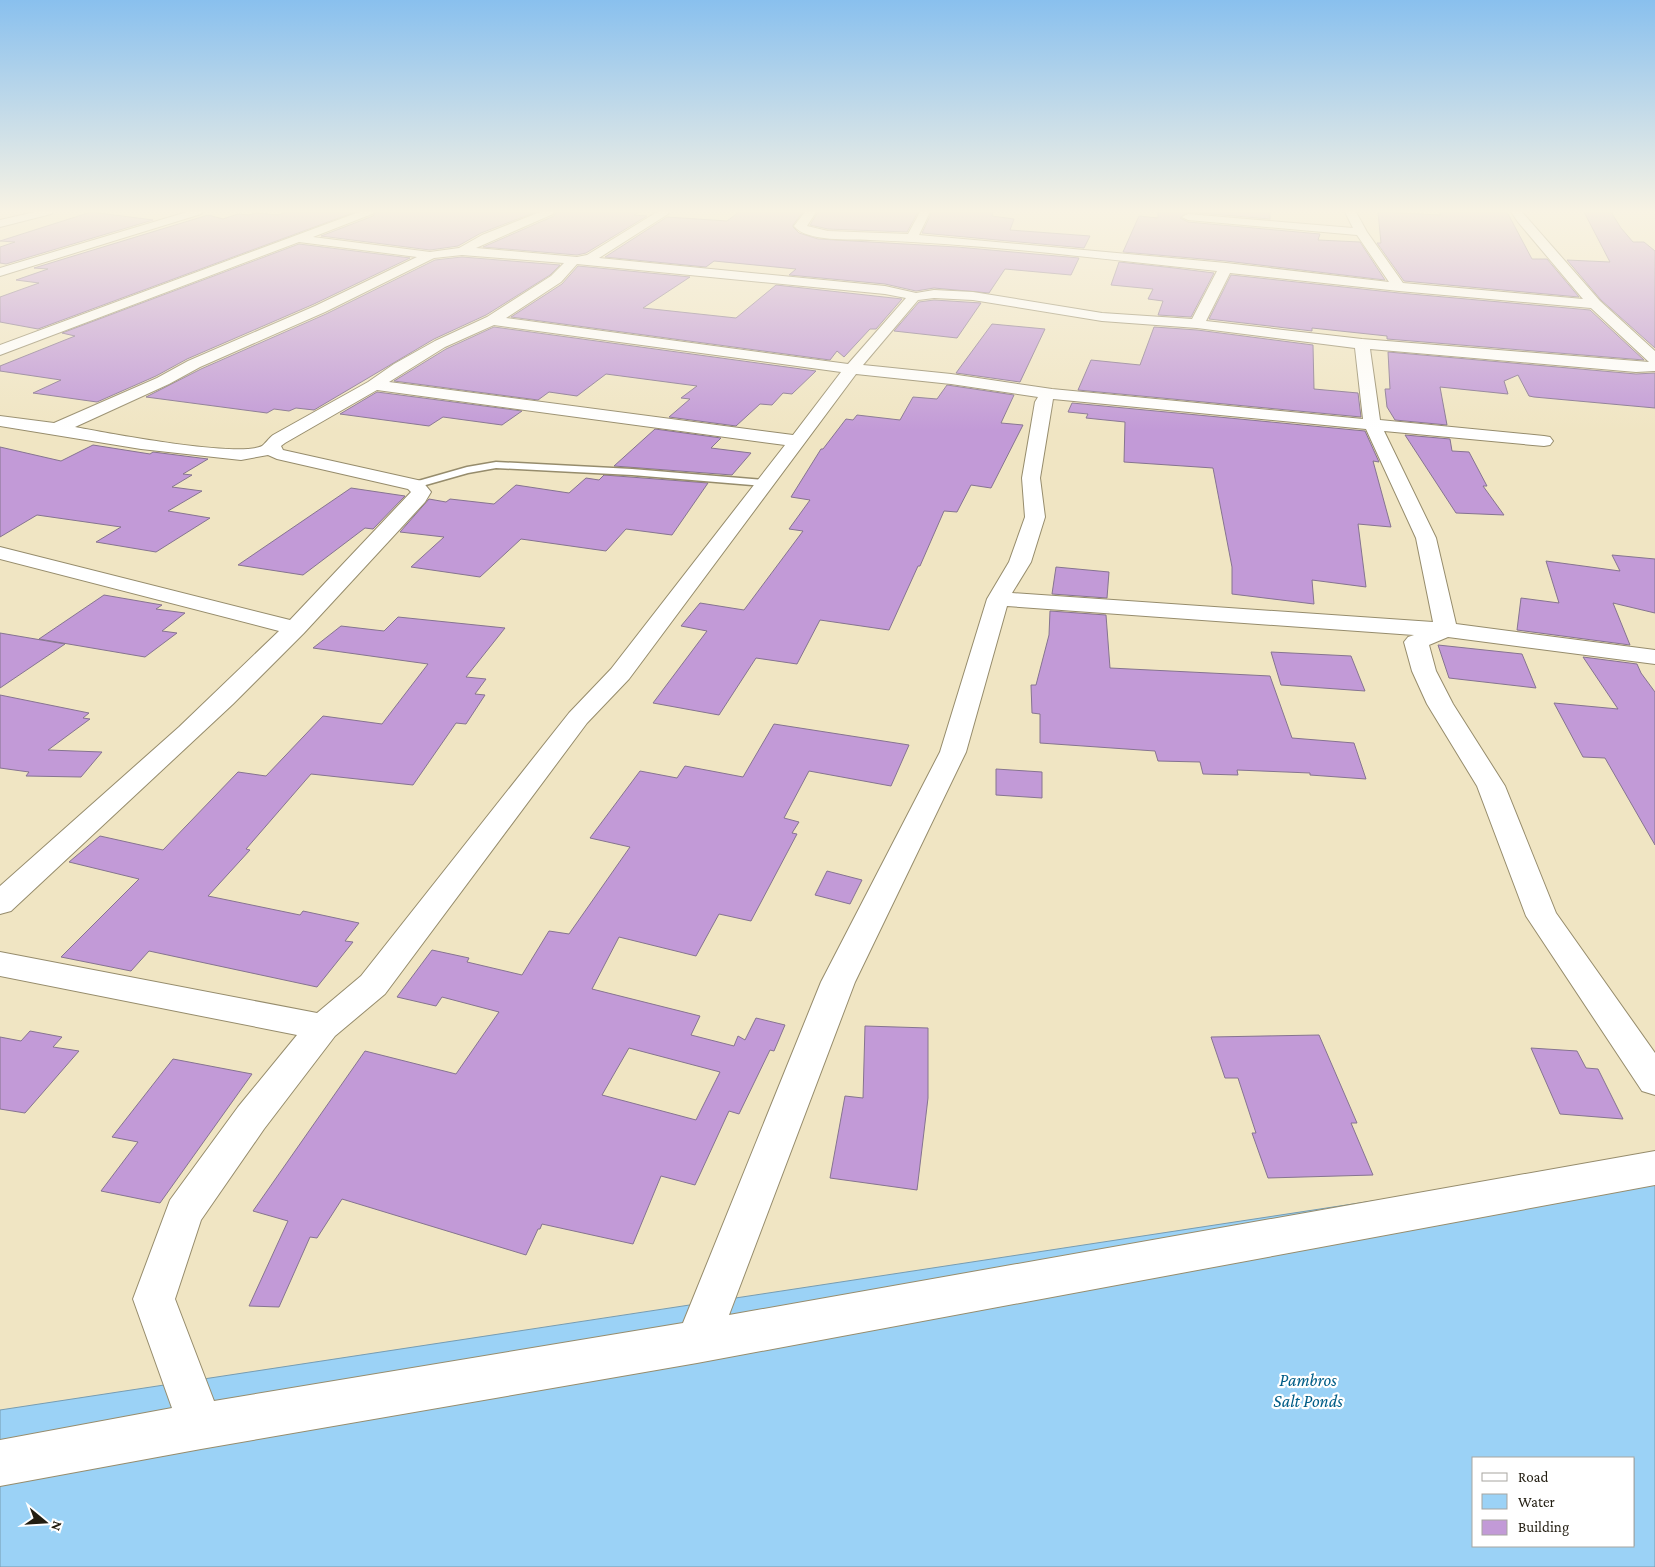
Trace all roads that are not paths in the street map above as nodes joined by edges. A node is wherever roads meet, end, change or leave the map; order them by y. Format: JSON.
{"nodes":[{"id":1,"x":171,"y":285,"type":"edge"},
{"id":2,"x":369,"y":285,"type":"edge"},
{"id":3,"x":546,"y":285,"type":"edge"},
{"id":4,"x":834,"y":285,"type":"edge"},
{"id":5,"x":1217,"y":285,"type":"edge"},
{"id":6,"x":1383,"y":285,"type":"edge"},
{"id":7,"x":1579,"y":285,"type":"edge"},
{"id":8,"x":1399,"y":287,"type":"joint"},
{"id":9,"x":914,"y":297,"type":"junction"},
{"id":10,"x":1595,"y":304,"type":"junction"},
{"id":11,"x":492,"y":320,"type":"junction"},
{"id":12,"x":1197,"y":324,"type":"junction"},
{"id":13,"x":1362,"y":344,"type":"junction"},
{"id":14,"x":0,"y":350,"type":"edge"},
{"id":15,"x":1655,"y":359,"type":"edge"},
{"id":16,"x":1655,"y":365,"type":"edge"},
{"id":17,"x":852,"y":369,"type":"junction"},
{"id":18,"x":374,"y":385,"type":"junction"},
{"id":19,"x":1052,"y":394,"type":"junction"},
{"id":20,"x":0,"y":421,"type":"edge"},
{"id":21,"x":1372,"y":424,"type":"junction"},
{"id":22,"x":56,"y":429,"type":"junction"},
{"id":23,"x":799,"y":441,"type":"junction"},
{"id":24,"x":1544,"y":441,"type":"dead end"},
{"id":25,"x":272,"y":449,"type":"junction"},
{"id":26,"x":764,"y":483,"type":"junction"},
{"id":27,"x":415,"y":485,"type":"junction"},
{"id":28,"x":0,"y":554,"type":"edge"},
{"id":29,"x":998,"y":599,"type":"junction"},
{"id":30,"x":296,"y":628,"type":"junction"},
{"id":31,"x":1446,"y":630,"type":"junction"},
{"id":32,"x":1655,"y":657,"type":"edge"},
{"id":33,"x":0,"y":903,"type":"edge"},
{"id":34,"x":0,"y":964,"type":"edge"},
{"id":35,"x":322,"y":1027,"type":"junction"},
{"id":36,"x":1655,"y":1082,"type":"edge"},
{"id":37,"x":1655,"y":1168,"type":"edge"},
{"id":38,"x":697,"y":1342,"type":"junction"},
{"id":39,"x":201,"y":1426,"type":"junction"},
{"id":40,"x":0,"y":1463,"type":"edge"}],
"edges":[{"from":1,"to":14,"type":"street"},
{"from":2,"to":22,"type":"street"},
{"from":3,"to":11,"type":"street"},
{"from":4,"to":9,"type":"street"},
{"from":5,"to":12,"type":"street"},
{"from":6,"to":8,"type":"street"},
{"from":7,"to":10,"type":"street"},
{"from":8,"to":10,"type":"street"},
{"from":9,"to":12,"type":"street"},
{"from":9,"to":17,"type":"street"},
{"from":10,"to":15,"type":"street"},
{"from":11,"to":17,"type":"street"},
{"from":11,"to":18,"type":"street"},
{"from":12,"to":13,"type":"street"},
{"from":13,"to":16,"type":"street"},
{"from":13,"to":21,"type":"street"},
{"from":17,"to":19,"type":"street"},
{"from":17,"to":23,"type":"street"},
{"from":18,"to":23,"type":"street"},
{"from":18,"to":25,"type":"street"},
{"from":19,"to":21,"type":"street"},
{"from":19,"to":29,"type":"street"},
{"from":20,"to":22,"type":"street"},
{"from":21,"to":24,"type":"street"},
{"from":21,"to":31,"type":"street"},
{"from":22,"to":25,"type":"street"},
{"from":23,"to":26,"type":"street"},
{"from":25,"to":27,"type":"street"},
{"from":26,"to":27,"type":"lane"},
{"from":26,"to":35,"type":"street"},
{"from":27,"to":30,"type":"street"},
{"from":28,"to":30,"type":"street"},
{"from":29,"to":31,"type":"street"},
{"from":29,"to":38,"type":"street"},
{"from":30,"to":33,"type":"street"},
{"from":31,"to":32,"type":"street"},
{"from":31,"to":36,"type":"street"},
{"from":34,"to":35,"type":"street"},
{"from":35,"to":39,"type":"street"},
{"from":37,"to":38,"type":"street"},
{"from":38,"to":39,"type":"street"},
{"from":39,"to":40,"type":"street"}]}
